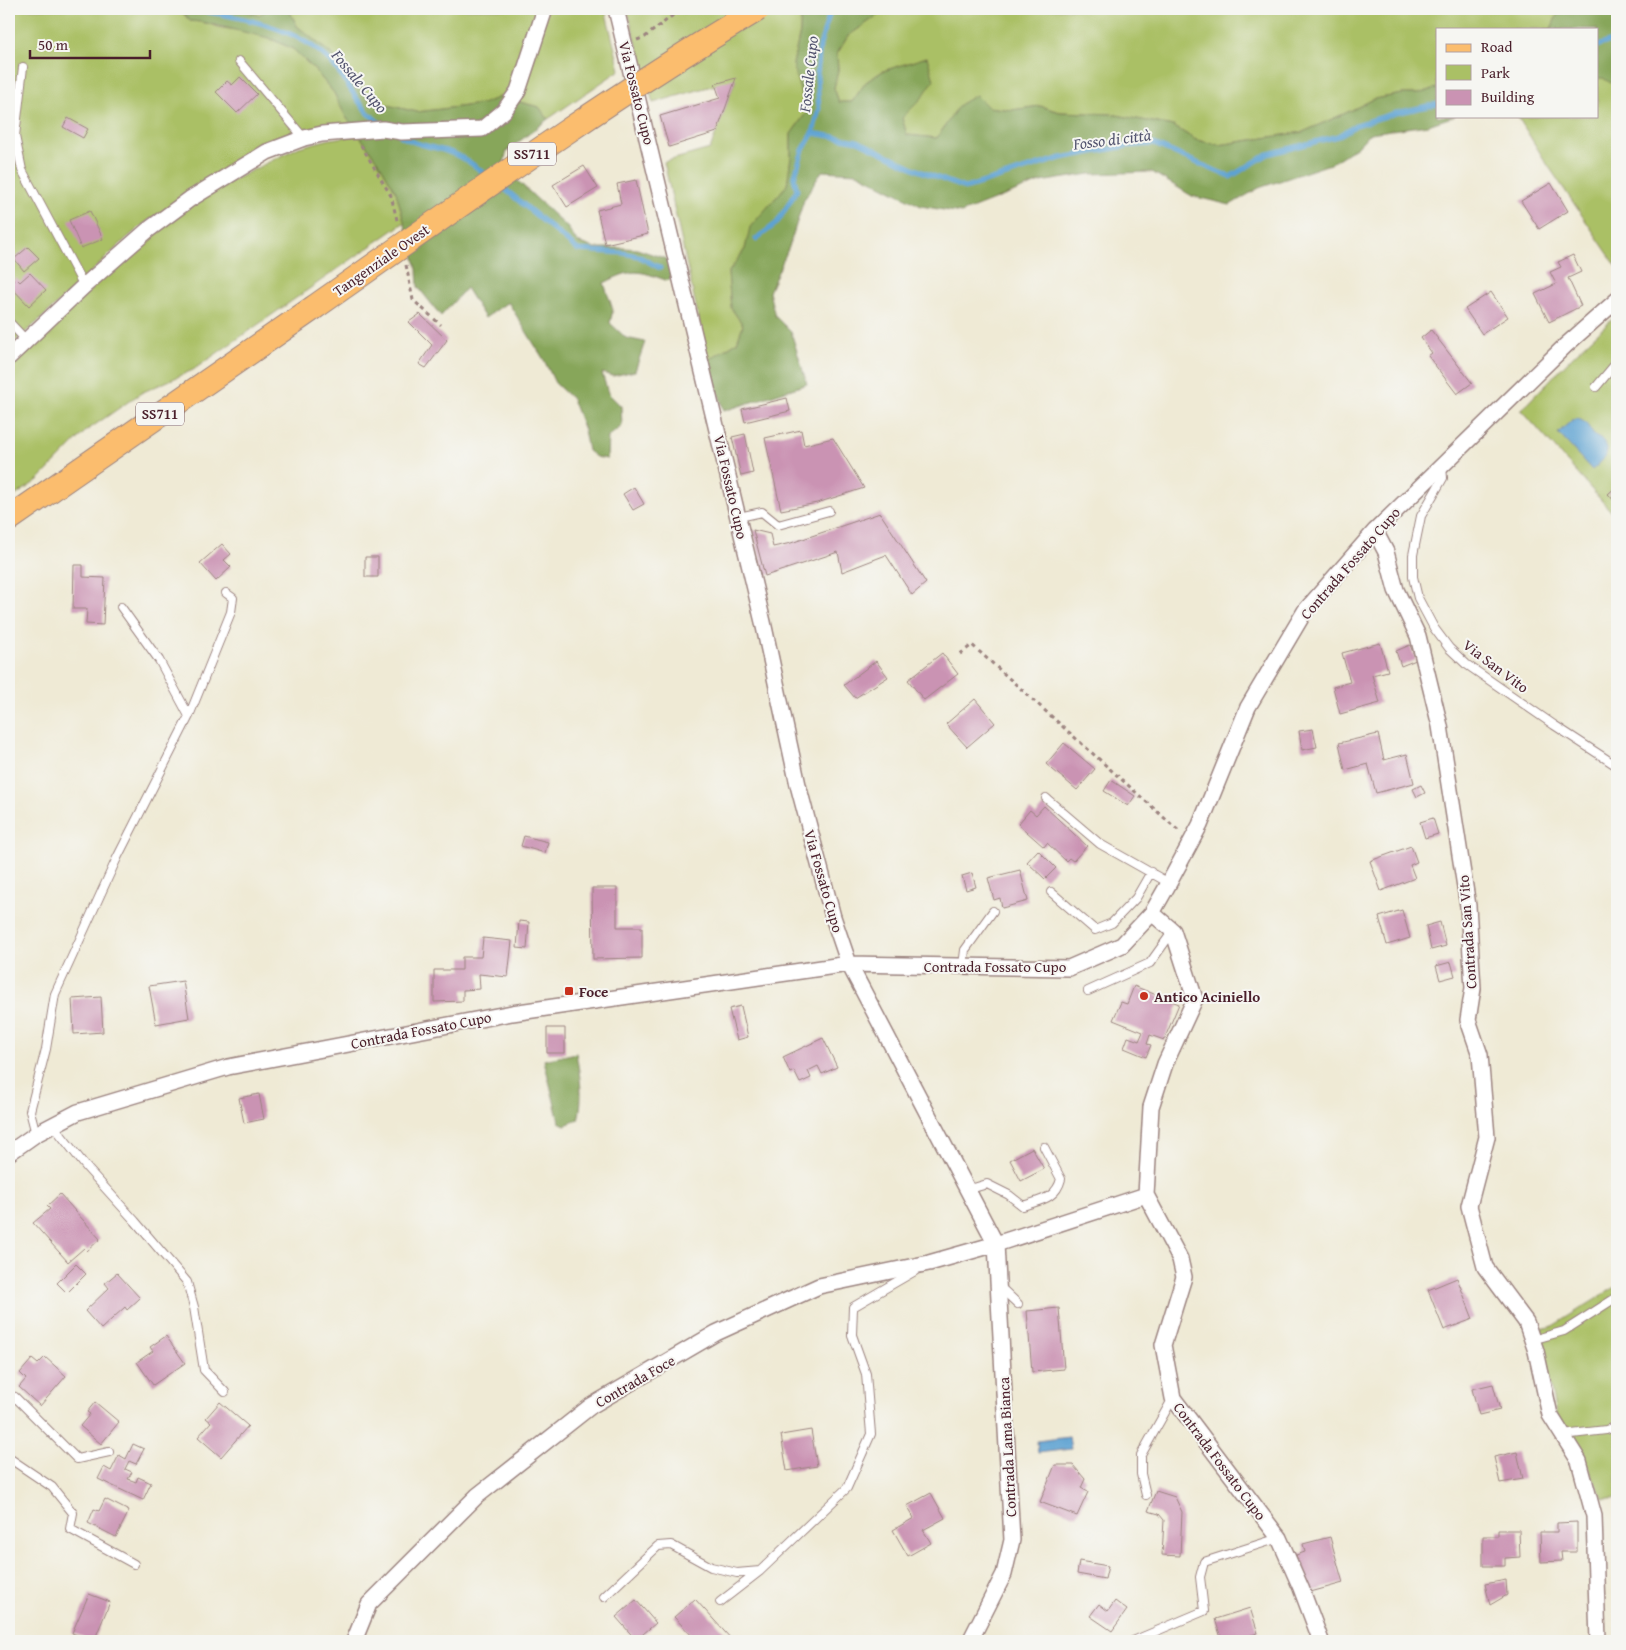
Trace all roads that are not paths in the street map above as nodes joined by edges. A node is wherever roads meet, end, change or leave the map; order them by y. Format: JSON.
{"nodes":[{"id":1,"x":545,"y":9,"type":"edge"},
{"id":2,"x":616,"y":9,"type":"edge"},
{"id":3,"x":758,"y":9,"type":"edge"},
{"id":4,"x":239,"y":61,"type":"dead end"},
{"id":5,"x":23,"y":67,"type":"dead end"},
{"id":6,"x":304,"y":138,"type":"junction"},
{"id":7,"x":84,"y":286,"type":"junction"},
{"id":8,"x":1617,"y":300,"type":"edge"},
{"id":9,"x":9,"y":322,"type":"edge"},
{"id":10,"x":26,"y":340,"type":"junction"},
{"id":11,"x":9,"y":357,"type":"edge"},
{"id":12,"x":1617,"y":362,"type":"edge"},
{"id":13,"x":1596,"y":387,"type":"dead end"},
{"id":14,"x":1442,"y":465,"type":"junction"},
{"id":15,"x":829,"y":511,"type":"dead end"},
{"id":16,"x":738,"y":517,"type":"junction"},
{"id":17,"x":9,"y":519,"type":"edge"},
{"id":18,"x":1375,"y":531,"type":"junction"},
{"id":19,"x":226,"y":593,"type":"dead end"},
{"id":20,"x":122,"y":607,"type":"dead end"},
{"id":21,"x":189,"y":716,"type":"junction"},
{"id":22,"x":1617,"y":766,"type":"edge"},
{"id":23,"x":1046,"y":798,"type":"dead end"},
{"id":24,"x":1151,"y":872,"type":"junction"},
{"id":25,"x":1170,"y":883,"type":"junction"},
{"id":26,"x":1051,"y":892,"type":"dead end"},
{"id":27,"x":993,"y":911,"type":"dead end"},
{"id":28,"x":1152,"y":913,"type":"junction"},
{"id":29,"x":1174,"y":931,"type":"junction"},
{"id":30,"x":849,"y":964,"type":"junction"},
{"id":31,"x":963,"y":966,"type":"junction"},
{"id":32,"x":1088,"y":991,"type":"dead end"},
{"id":33,"x":53,"y":1125,"type":"junction"},
{"id":34,"x":36,"y":1134,"type":"junction"},
{"id":35,"x":1044,"y":1147,"type":"dead end"},
{"id":36,"x":9,"y":1153,"type":"edge"},
{"id":37,"x":968,"y":1190,"type":"junction"},
{"id":38,"x":1146,"y":1195,"type":"junction"},
{"id":39,"x":996,"y":1244,"type":"junction"},
{"id":40,"x":929,"y":1262,"type":"junction"},
{"id":41,"x":998,"y":1286,"type":"junction"},
{"id":42,"x":1617,"y":1297,"type":"edge"},
{"id":43,"x":1018,"y":1304,"type":"dead end"},
{"id":44,"x":1532,"y":1340,"type":"junction"},
{"id":45,"x":225,"y":1392,"type":"dead end"},
{"id":46,"x":1174,"y":1398,"type":"junction"},
{"id":47,"x":9,"y":1402,"type":"edge"},
{"id":48,"x":1617,"y":1426,"type":"edge"},
{"id":49,"x":1563,"y":1435,"type":"junction"},
{"id":50,"x":109,"y":1452,"type":"dead end"},
{"id":51,"x":9,"y":1458,"type":"edge"},
{"id":52,"x":1146,"y":1495,"type":"dead end"},
{"id":53,"x":1278,"y":1538,"type":"junction"},
{"id":54,"x":134,"y":1564,"type":"dead end"},
{"id":55,"x":760,"y":1571,"type":"junction"},
{"id":56,"x":604,"y":1597,"type":"dead end"},
{"id":57,"x":720,"y":1602,"type":"dead end"},
{"id":58,"x":354,"y":1641,"type":"edge"},
{"id":59,"x":970,"y":1641,"type":"edge"},
{"id":60,"x":1133,"y":1641,"type":"edge"},
{"id":61,"x":1321,"y":1641,"type":"edge"},
{"id":62,"x":1598,"y":1641,"type":"edge"}],
"edges":[{"from":1,"to":6,"type":"street"},
{"from":2,"to":16,"type":"street","name":"Via Fossato Cupo"},
{"from":3,"to":17,"type":"main road","name":"Tangenziale Ovest","number":"SS711","bridge":true},
{"from":4,"to":6,"type":"lane"},
{"from":5,"to":7,"type":"lane"},
{"from":6,"to":7,"type":"street"},
{"from":7,"to":10,"type":"street"},
{"from":8,"to":14,"type":"street","name":"Contrada Fossato Cupo"},
{"from":9,"to":10,"type":"lane"},
{"from":10,"to":11,"type":"street"},
{"from":12,"to":13,"type":"lane"},
{"from":14,"to":18,"type":"street","name":"Contrada Fossato Cupo"},
{"from":14,"to":22,"type":"lane","name":"Via San Vito"},
{"from":15,"to":16,"type":"lane"},
{"from":16,"to":30,"type":"street","name":"Via Fossato Cupo"},
{"from":18,"to":25,"type":"street","name":"Contrada Fossato Cupo"},
{"from":18,"to":44,"type":"street","name":"Contrada San Vito"},
{"from":19,"to":21,"type":"lane"},
{"from":20,"to":21,"type":"lane"},
{"from":21,"to":34,"type":"lane"},
{"from":23,"to":24,"type":"lane"},
{"from":24,"to":25,"type":"lane"},
{"from":24,"to":26,"type":"lane"},
{"from":25,"to":28,"type":"street","name":"Contrada Fossato Cupo"},
{"from":27,"to":31,"type":"lane"},
{"from":28,"to":29,"type":"street"},
{"from":28,"to":31,"type":"street","name":"Contrada Fossato Cupo"},
{"from":29,"to":32,"type":"lane"},
{"from":29,"to":38,"type":"street"},
{"from":30,"to":31,"type":"street","name":"Contrada Fossato Cupo"},
{"from":30,"to":33,"type":"street","name":"Contrada Fossato Cupo"},
{"from":30,"to":37,"type":"street"},
{"from":33,"to":34,"type":"street","name":"Contrada Fossato Cupo"},
{"from":33,"to":45,"type":"lane"},
{"from":34,"to":36,"type":"street","name":"Contrada Fossato Cupo"},
{"from":35,"to":37,"type":"lane"},
{"from":37,"to":39,"type":"street"},
{"from":38,"to":39,"type":"street","name":"Contrada Foce"},
{"from":38,"to":46,"type":"street","name":"Contrada Fossato Cupo"},
{"from":39,"to":40,"type":"street","name":"Contrada Foce"},
{"from":39,"to":41,"type":"street","name":"Contrada Lama Bianca"},
{"from":40,"to":55,"type":"lane"},
{"from":40,"to":58,"type":"street","name":"Contrada Foce"},
{"from":41,"to":43,"type":"lane"},
{"from":41,"to":59,"type":"street","name":"Contrada Lama Bianca"},
{"from":42,"to":44,"type":"lane"},
{"from":44,"to":49,"type":"street","name":"Contrada San Vito"},
{"from":46,"to":52,"type":"lane"},
{"from":46,"to":53,"type":"street","name":"Contrada Fossato Cupo"},
{"from":47,"to":50,"type":"lane"},
{"from":48,"to":49,"type":"lane"},
{"from":49,"to":62,"type":"street","name":"Contrada San Vito"},
{"from":51,"to":54,"type":"lane"},
{"from":53,"to":60,"type":"lane"},
{"from":53,"to":61,"type":"street","name":"Contrada Fossato Cupo"},
{"from":55,"to":56,"type":"lane"},
{"from":55,"to":57,"type":"lane"}]}
